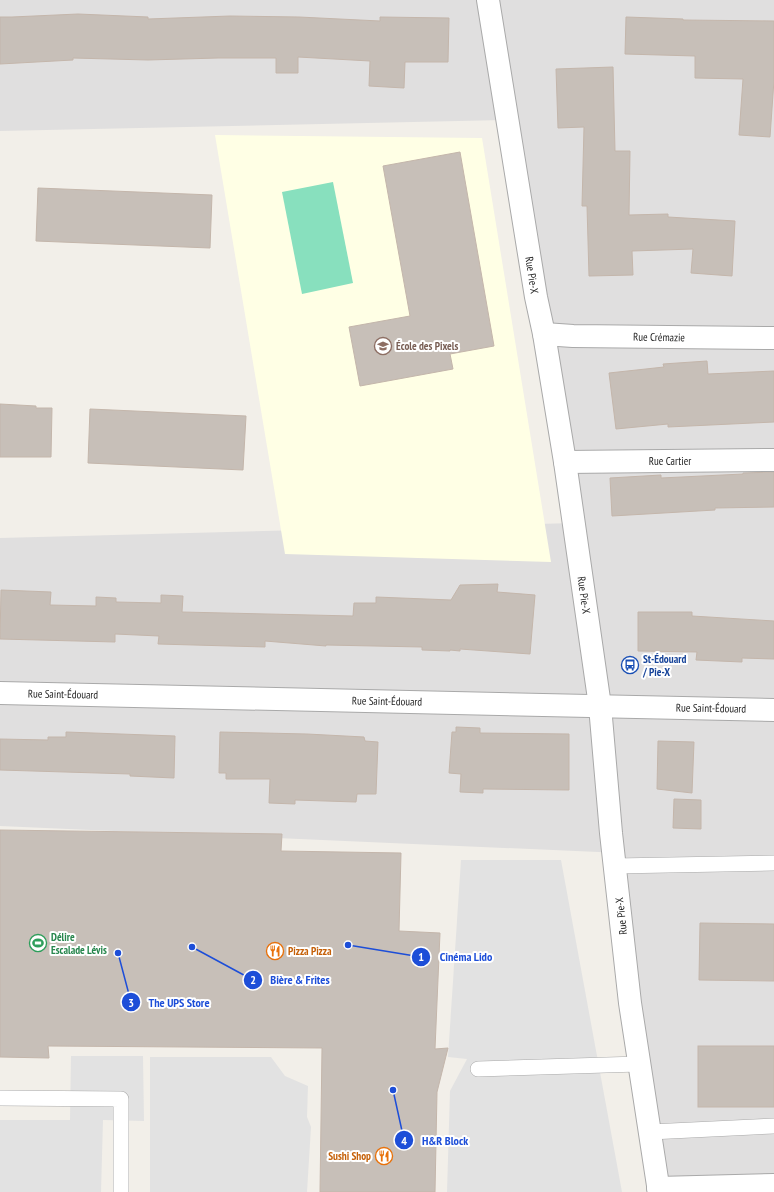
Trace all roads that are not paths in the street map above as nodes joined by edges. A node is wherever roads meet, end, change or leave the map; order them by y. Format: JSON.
{"nodes":[{"id":1,"x":488,"y":0,"type":"edge"},
{"id":2,"x":544,"y":334,"type":"junction"},
{"id":3,"x":774,"y":338,"type":"edge"},
{"id":4,"x":774,"y":460,"type":"edge"},
{"id":5,"x":565,"y":462,"type":"junction"},
{"id":6,"x":0,"y":693,"type":"edge"},
{"id":7,"x":600,"y":706,"type":"junction"},
{"id":8,"x":774,"y":710,"type":"edge"},
{"id":9,"x":774,"y":863,"type":"edge"},
{"id":10,"x":615,"y":866,"type":"junction"},
{"id":11,"x":639,"y":1064,"type":"junction"},
{"id":12,"x":478,"y":1070,"type":"dead end"},
{"id":13,"x":0,"y":1098,"type":"edge"},
{"id":14,"x":774,"y":1126,"type":"edge"},
{"id":15,"x":650,"y":1132,"type":"junction"},
{"id":16,"x":774,"y":1185,"type":"edge"},
{"id":17,"x":658,"y":1190,"type":"edge"},
{"id":18,"x":121,"y":1192,"type":"edge"}],
"edges":[{"from":1,"to":2,"type":"street","name":"Rue Pie-X"},
{"from":2,"to":3,"type":"street","name":"Rue Crémazie"},
{"from":2,"to":5,"type":"street","name":"Rue Pie-X"},
{"from":4,"to":5,"type":"street","name":"Rue Cartier"},
{"from":5,"to":7,"type":"street","name":"Rue Pie-X"},
{"from":6,"to":7,"type":"street","name":"Rue Saint-Édouard"},
{"from":7,"to":8,"type":"street","name":"Rue Saint-Édouard"},
{"from":7,"to":10,"type":"street","name":"Rue Pie-X"},
{"from":9,"to":10,"type":"lane"},
{"from":10,"to":11,"type":"street","name":"Rue Pie-X"},
{"from":11,"to":12,"type":"lane"},
{"from":11,"to":15,"type":"street","name":"Rue Pie-X"},
{"from":13,"to":18,"type":"lane"},
{"from":14,"to":15,"type":"lane"},
{"from":15,"to":17,"type":"street","name":"Rue Pie-X"},
{"from":16,"to":17,"type":"street"}]}
